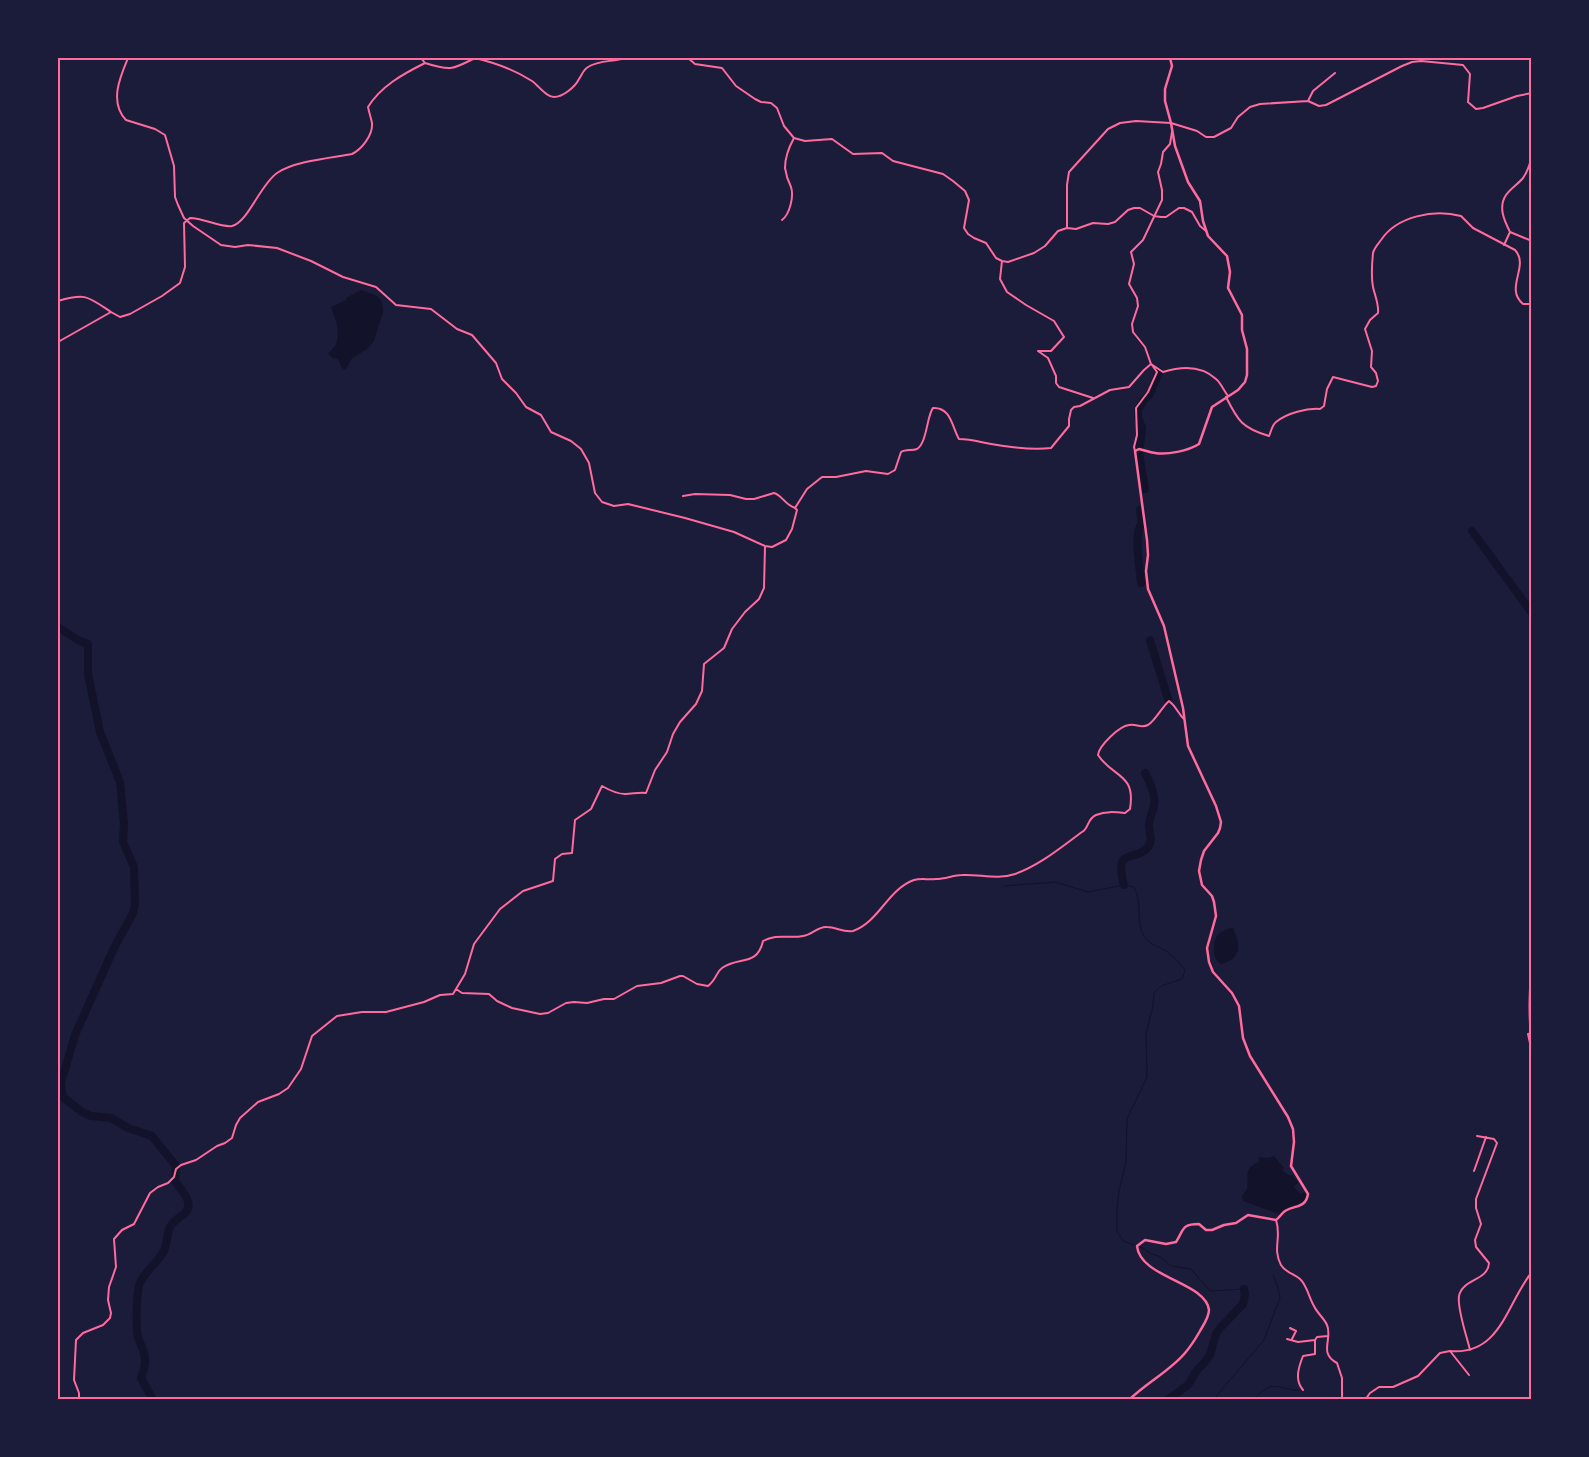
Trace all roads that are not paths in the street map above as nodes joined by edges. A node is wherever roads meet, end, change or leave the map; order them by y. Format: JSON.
{"nodes":[{"id":1,"x":128,"y":58,"type":"edge"},
{"id":2,"x":421,"y":58,"type":"edge"},
{"id":3,"x":625,"y":58,"type":"edge"},
{"id":4,"x":688,"y":58,"type":"edge"},
{"id":5,"x":1170,"y":58,"type":"edge"},
{"id":6,"x":425,"y":64,"type":"junction"},
{"id":7,"x":1334,"y":73,"type":"dead end"},
{"id":8,"x":1532,"y":93,"type":"edge"},
{"id":9,"x":1308,"y":101,"type":"junction"},
{"id":10,"x":1171,"y":123,"type":"junction"},
{"id":11,"x":1172,"y":132,"type":"junction"},
{"id":12,"x":794,"y":138,"type":"junction"},
{"id":13,"x":1532,"y":156,"type":"edge"},
{"id":14,"x":1154,"y":216,"type":"junction"},
{"id":15,"x":782,"y":220,"type":"dead end"},
{"id":16,"x":188,"y":221,"type":"junction"},
{"id":17,"x":1067,"y":228,"type":"junction"},
{"id":18,"x":1206,"y":231,"type":"junction"},
{"id":19,"x":1510,"y":232,"type":"junction"},
{"id":20,"x":1532,"y":241,"type":"edge"},
{"id":21,"x":1504,"y":245,"type":"junction"},
{"id":22,"x":1002,"y":261,"type":"junction"},
{"id":23,"x":58,"y":301,"type":"edge"},
{"id":24,"x":1532,"y":304,"type":"edge"},
{"id":25,"x":111,"y":312,"type":"junction"},
{"id":26,"x":58,"y":342,"type":"edge"},
{"id":27,"x":1152,"y":364,"type":"junction"},
{"id":28,"x":1227,"y":396,"type":"junction"},
{"id":29,"x":1093,"y":398,"type":"junction"},
{"id":30,"x":1137,"y":450,"type":"junction"},
{"id":31,"x":684,"y":496,"type":"dead end"},
{"id":32,"x":795,"y":508,"type":"junction"},
{"id":33,"x":765,"y":546,"type":"junction"},
{"id":34,"x":1186,"y":721,"type":"junction"},
{"id":35,"x":456,"y":989,"type":"junction"},
{"id":36,"x":1532,"y":1033,"type":"edge"},
{"id":37,"x":1532,"y":1052,"type":"edge"},
{"id":38,"x":1477,"y":1136,"type":"dead end"},
{"id":39,"x":1486,"y":1137,"type":"junction"},
{"id":40,"x":1474,"y":1171,"type":"dead end"},
{"id":41,"x":1276,"y":1220,"type":"junction"},
{"id":42,"x":1532,"y":1272,"type":"edge"},
{"id":43,"x":1290,"y":1328,"type":"dead end"},
{"id":44,"x":1328,"y":1336,"type":"junction"},
{"id":45,"x":1286,"y":1339,"type":"dead end"},
{"id":46,"x":1292,"y":1340,"type":"junction"},
{"id":47,"x":1315,"y":1340,"type":"junction"},
{"id":48,"x":1470,"y":1350,"type":"junction"},
{"id":49,"x":1450,"y":1351,"type":"junction"},
{"id":50,"x":1469,"y":1375,"type":"dead end"},
{"id":51,"x":1303,"y":1390,"type":"dead end"},
{"id":52,"x":79,"y":1400,"type":"edge"},
{"id":53,"x":1129,"y":1400,"type":"edge"},
{"id":54,"x":1342,"y":1400,"type":"edge"},
{"id":55,"x":1365,"y":1400,"type":"edge"}],
"edges":[{"from":1,"to":16,"type":"street"},
{"from":2,"to":6,"type":"street"},
{"from":3,"to":6,"type":"street"},
{"from":4,"to":12,"type":"street"},
{"from":5,"to":10,"type":"main road"},
{"from":6,"to":16,"type":"street"},
{"from":7,"to":9,"type":"street"},
{"from":8,"to":9,"type":"street"},
{"from":9,"to":10,"type":"street"},
{"from":10,"to":11,"type":"main road"},
{"from":10,"to":17,"type":"street"},
{"from":11,"to":14,"type":"street"},
{"from":11,"to":18,"type":"main road"},
{"from":12,"to":15,"type":"street"},
{"from":12,"to":22,"type":"street"},
{"from":13,"to":19,"type":"street"},
{"from":14,"to":17,"type":"street"},
{"from":14,"to":18,"type":"street"},
{"from":14,"to":27,"type":"street"},
{"from":16,"to":25,"type":"street"},
{"from":16,"to":33,"type":"street"},
{"from":17,"to":22,"type":"street"},
{"from":18,"to":28,"type":"main road"},
{"from":19,"to":20,"type":"street"},
{"from":19,"to":21,"type":"street"},
{"from":21,"to":24,"type":"street"},
{"from":21,"to":28,"type":"street"},
{"from":22,"to":29,"type":"street"},
{"from":23,"to":25,"type":"street"},
{"from":25,"to":26,"type":"street"},
{"from":27,"to":28,"type":"street"},
{"from":27,"to":29,"type":"street"},
{"from":27,"to":30,"type":"street"},
{"from":28,"to":30,"type":"main road"},
{"from":29,"to":32,"type":"street"},
{"from":30,"to":34,"type":"main road"},
{"from":31,"to":32,"type":"street"},
{"from":32,"to":33,"type":"street"},
{"from":33,"to":35,"type":"street"},
{"from":34,"to":35,"type":"street"},
{"from":34,"to":41,"type":"main road"},
{"from":35,"to":52,"type":"street"},
{"from":36,"to":37,"type":"street"},
{"from":38,"to":39,"type":"street"},
{"from":39,"to":40,"type":"street"},
{"from":39,"to":48,"type":"street"},
{"from":41,"to":44,"type":"street"},
{"from":41,"to":53,"type":"main road"},
{"from":42,"to":48,"type":"street"},
{"from":43,"to":46,"type":"street"},
{"from":44,"to":47,"type":"street"},
{"from":44,"to":54,"type":"street"},
{"from":45,"to":46,"type":"street"},
{"from":46,"to":47,"type":"street"},
{"from":47,"to":51,"type":"street"},
{"from":48,"to":49,"type":"street"},
{"from":49,"to":50,"type":"street"},
{"from":49,"to":55,"type":"street"}]}
